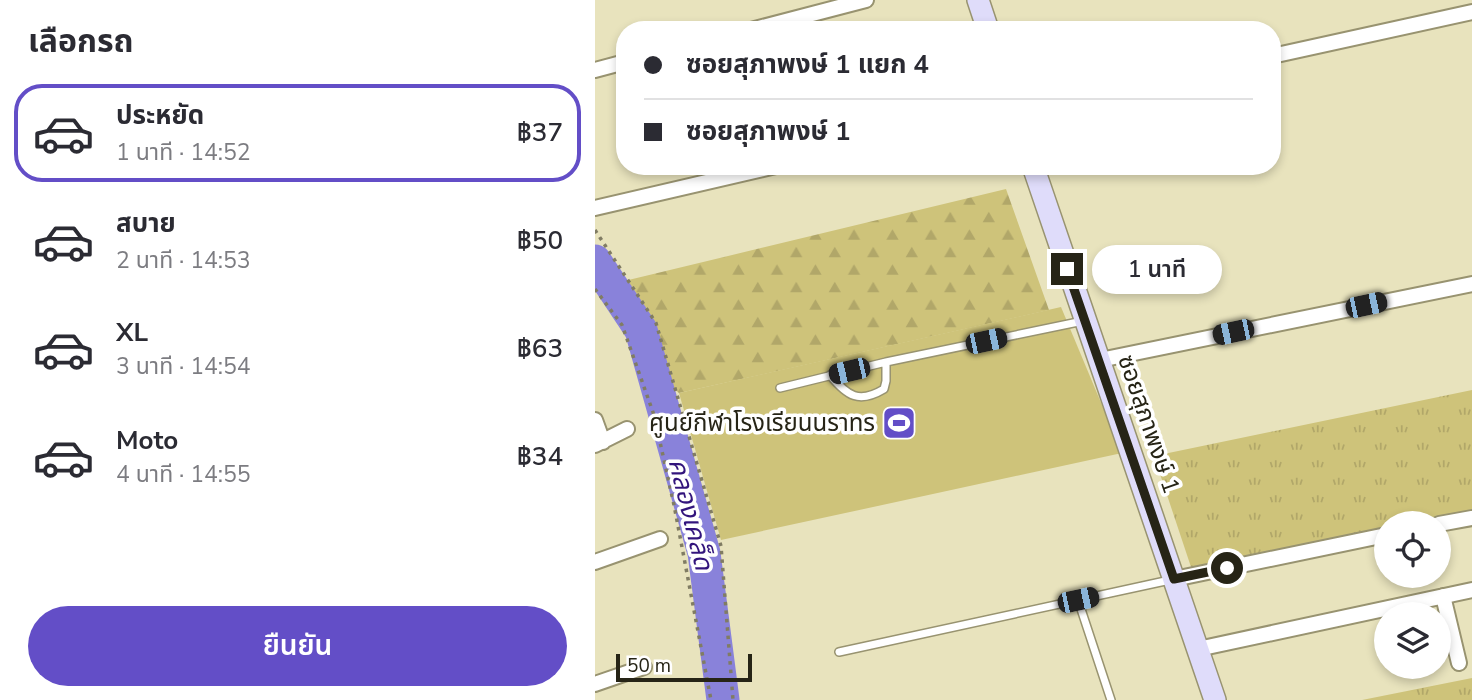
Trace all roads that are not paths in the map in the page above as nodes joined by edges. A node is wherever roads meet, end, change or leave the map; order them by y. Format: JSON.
{"nodes":[{"id":1,"x":866,"y":0,"type":"edge"},
{"id":2,"x":978,"y":0,"type":"edge"},
{"id":3,"x":1472,"y":12,"type":"edge"},
{"id":4,"x":786,"y":21,"type":"edge"},
{"id":5,"x":985,"y":21,"type":"edge"},
{"id":6,"x":1281,"y":54,"type":"edge"},
{"id":7,"x":616,"y":64,"type":"edge"},
{"id":8,"x":595,"y":70,"type":"edge"},
{"id":9,"x":737,"y":175,"type":"edge"},
{"id":10,"x":1036,"y":175,"type":"edge"},
{"id":11,"x":595,"y":208,"type":"edge"},
{"id":12,"x":1472,"y":284,"type":"edge"},
{"id":13,"x":1085,"y":320,"type":"junction"},
{"id":14,"x":1100,"y":360,"type":"junction"},
{"id":15,"x":886,"y":362,"type":"junction"},
{"id":16,"x":830,"y":375,"type":"junction"},
{"id":17,"x":780,"y":388,"type":"dead end"},
{"id":18,"x":595,"y":420,"type":"edge"},
{"id":19,"x":627,"y":429,"type":"dead end"},
{"id":20,"x":599,"y":444,"type":"edge"},
{"id":21,"x":1472,"y":518,"type":"edge"},
{"id":22,"x":1451,"y":522,"type":"edge"},
{"id":23,"x":1374,"y":537,"type":"edge"},
{"id":24,"x":660,"y":539,"type":"dead end"},
{"id":25,"x":595,"y":562,"type":"edge"},
{"id":26,"x":1174,"y":579,"type":"junction"},
{"id":27,"x":1472,"y":590,"type":"edge"},
{"id":28,"x":1443,"y":596,"type":"junction"},
{"id":29,"x":1078,"y":600,"type":"junction"},
{"id":30,"x":1198,"y":649,"type":"junction"},
{"id":31,"x":839,"y":652,"type":"dead end"},
{"id":32,"x":1459,"y":663,"type":"dead end"},
{"id":33,"x":643,"y":667,"type":"dead end"},
{"id":34,"x":595,"y":684,"type":"edge"},
{"id":35,"x":1111,"y":700,"type":"edge"},
{"id":36,"x":1215,"y":700,"type":"edge"}],
"edges":[{"from":1,"to":4,"type":"street"},
{"from":2,"to":5,"type":"street"},
{"from":3,"to":6,"type":"street"},
{"from":7,"to":8,"type":"street"},
{"from":9,"to":11,"type":"street"},
{"from":10,"to":13,"type":"street","name":"ซอยสุภาพงษ์ 1"},
{"from":12,"to":14,"type":"street"},
{"from":13,"to":14,"type":"street","name":"ซอยสุภาพงษ์ 1"},
{"from":13,"to":15,"type":"lane"},
{"from":14,"to":26,"type":"street","name":"ซอยสุภาพงษ์ 1"},
{"from":15,"to":16,"type":"lane"},
{"from":15,"to":16,"type":"lane"},
{"from":16,"to":17,"type":"lane"},
{"from":18,"to":20,"type":"street"},
{"from":19,"to":20,"type":"street"},
{"from":21,"to":22,"type":"street"},
{"from":23,"to":26,"type":"street"},
{"from":24,"to":25,"type":"street"},
{"from":26,"to":29,"type":"lane"},
{"from":26,"to":30,"type":"street","name":"ซอยสุภาพงษ์ 1"},
{"from":27,"to":28,"type":"street"},
{"from":28,"to":30,"type":"street"},
{"from":28,"to":32,"type":"street"},
{"from":29,"to":31,"type":"lane"},
{"from":29,"to":35,"type":"lane"},
{"from":30,"to":36,"type":"street","name":"ซอยสุภาพงษ์ 1"},
{"from":33,"to":34,"type":"street"}]}
